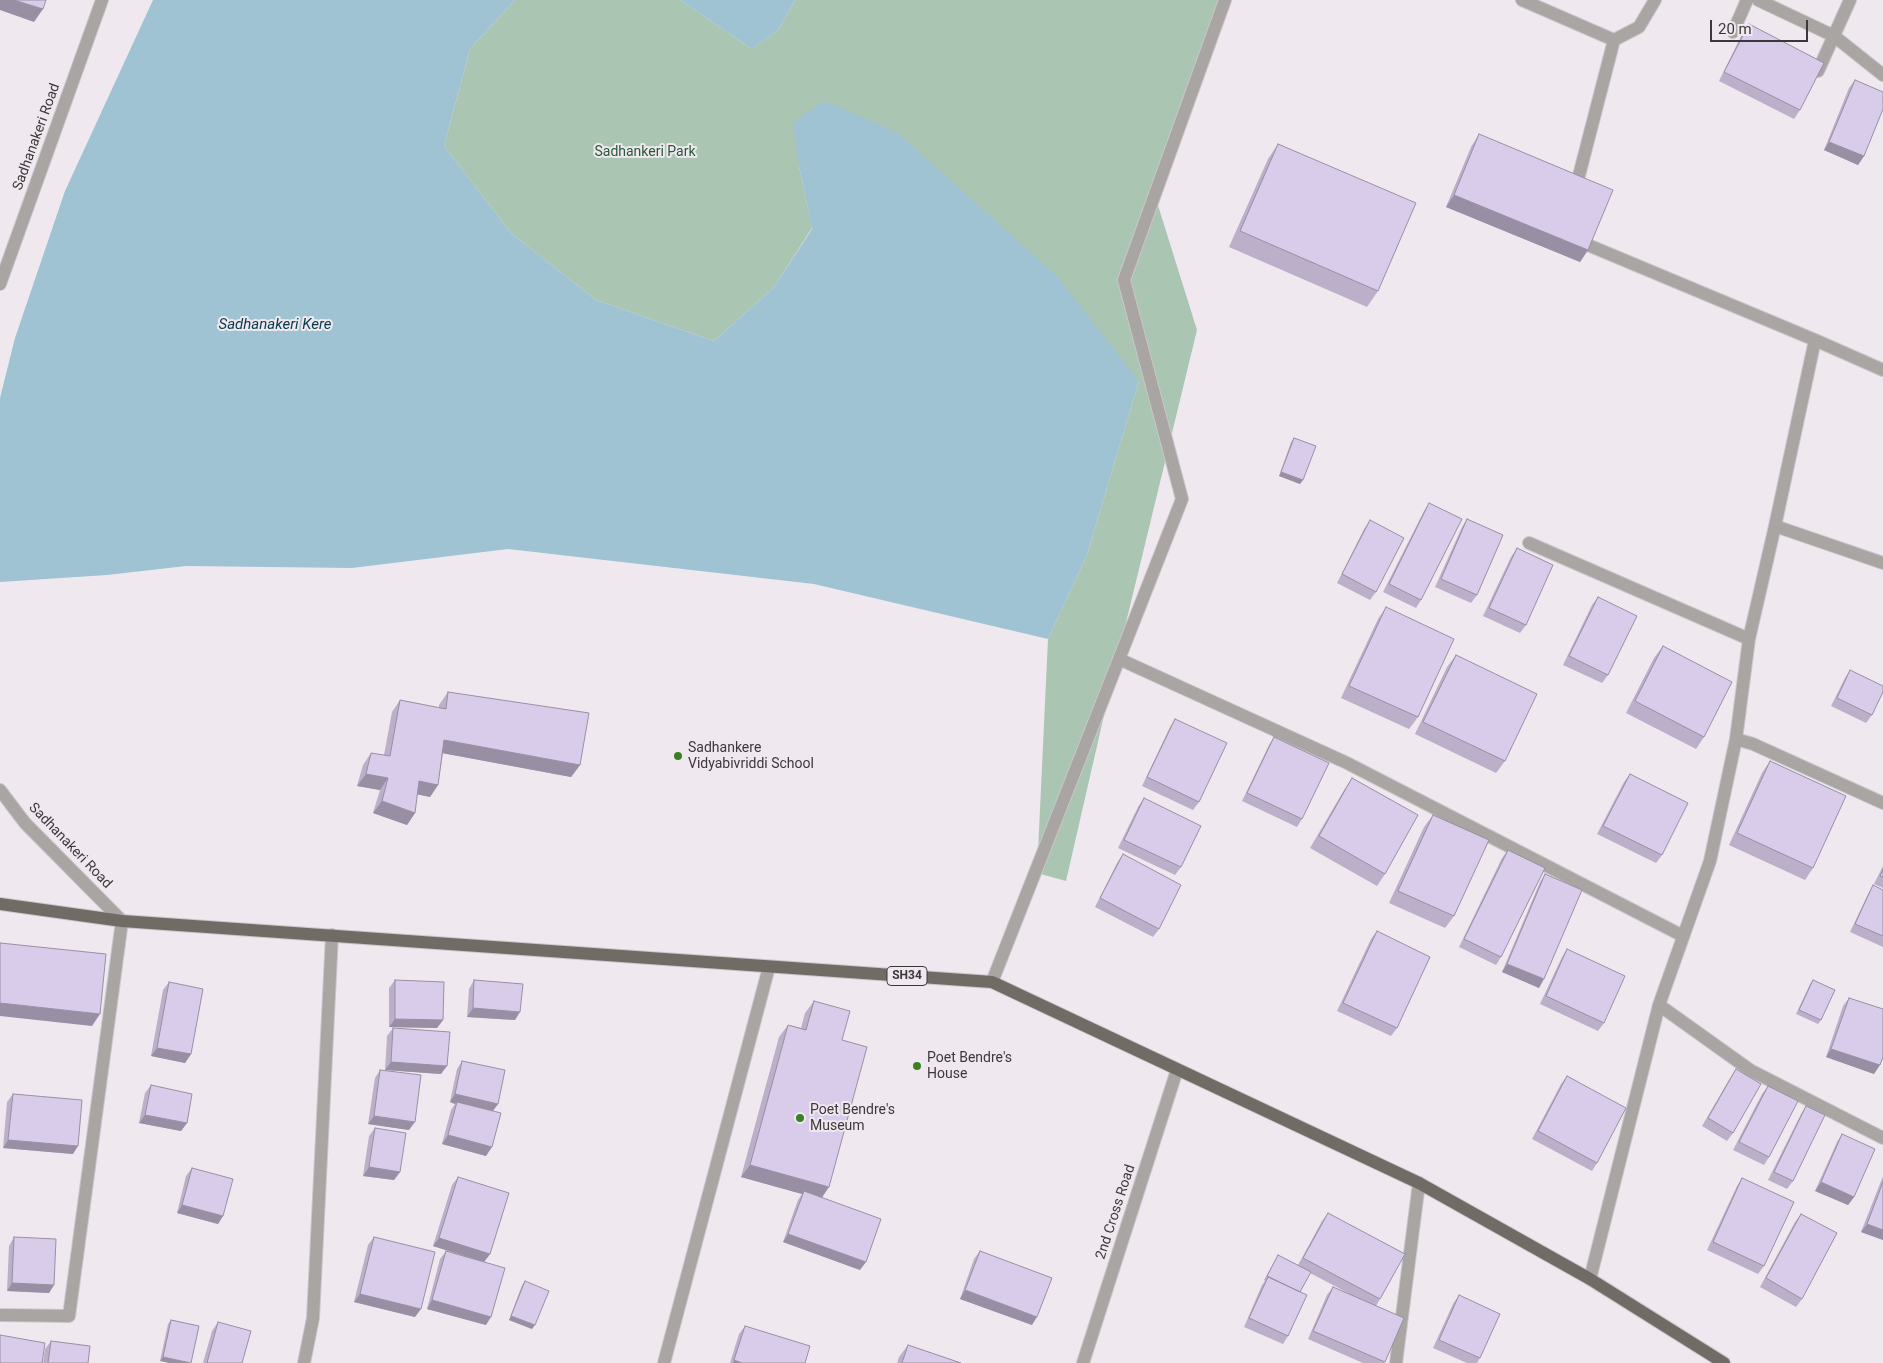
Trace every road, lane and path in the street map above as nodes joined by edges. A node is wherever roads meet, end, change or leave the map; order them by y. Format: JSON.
{"nodes":[{"id":1,"x":102,"y":0,"type":"edge"},
{"id":2,"x":1225,"y":0,"type":"edge"},
{"id":3,"x":1522,"y":0,"type":"edge"},
{"id":4,"x":1656,"y":0,"type":"edge"},
{"id":5,"x":1747,"y":0,"type":"edge"},
{"id":6,"x":1758,"y":0,"type":"edge"},
{"id":7,"x":1850,"y":0,"type":"edge"},
{"id":8,"x":1733,"y":32,"type":"dead end"},
{"id":9,"x":1834,"y":36,"type":"junction"},
{"id":10,"x":1614,"y":40,"type":"junction"},
{"id":11,"x":1818,"y":71,"type":"edge"},
{"id":12,"x":1883,"y":75,"type":"edge"},
{"id":13,"x":1571,"y":207,"type":"edge"},
{"id":14,"x":1564,"y":235,"type":"edge"},
{"id":15,"x":0,"y":284,"type":"edge"},
{"id":16,"x":1816,"y":340,"type":"junction"},
{"id":17,"x":1883,"y":370,"type":"edge"},
{"id":18,"x":1775,"y":526,"type":"junction"},
{"id":19,"x":1529,"y":543,"type":"dead end"},
{"id":20,"x":1883,"y":563,"type":"edge"},
{"id":21,"x":1749,"y":639,"type":"junction"},
{"id":22,"x":1119,"y":659,"type":"junction"},
{"id":23,"x":1736,"y":739,"type":"junction"},
{"id":24,"x":0,"y":790,"type":"edge"},
{"id":25,"x":1883,"y":803,"type":"edge"},
{"id":26,"x":0,"y":904,"type":"edge"},
{"id":27,"x":122,"y":920,"type":"junction"},
{"id":28,"x":332,"y":935,"type":"junction"},
{"id":29,"x":1684,"y":936,"type":"junction"},
{"id":30,"x":769,"y":967,"type":"junction"},
{"id":31,"x":992,"y":982,"type":"junction"},
{"id":32,"x":1660,"y":1005,"type":"junction"},
{"id":33,"x":1177,"y":1070,"type":"junction"},
{"id":34,"x":1883,"y":1138,"type":"edge"},
{"id":35,"x":1419,"y":1184,"type":"junction"},
{"id":36,"x":1590,"y":1279,"type":"junction"},
{"id":37,"x":0,"y":1315,"type":"edge"},
{"id":38,"x":304,"y":1363,"type":"edge"},
{"id":39,"x":664,"y":1363,"type":"edge"},
{"id":40,"x":1082,"y":1363,"type":"edge"},
{"id":41,"x":1396,"y":1363,"type":"edge"},
{"id":42,"x":1724,"y":1363,"type":"edge"}],
"edges":[{"from":1,"to":15,"type":"street","name":"Sadhanakeri Road"},
{"from":2,"to":22,"type":"street"},
{"from":3,"to":10,"type":"street"},
{"from":4,"to":10,"type":"street"},
{"from":5,"to":8,"type":"street"},
{"from":6,"to":9,"type":"street"},
{"from":7,"to":9,"type":"street"},
{"from":9,"to":11,"type":"street"},
{"from":9,"to":12,"type":"street"},
{"from":10,"to":13,"type":"street"},
{"from":14,"to":16,"type":"street"},
{"from":16,"to":17,"type":"street"},
{"from":16,"to":18,"type":"street"},
{"from":18,"to":20,"type":"street"},
{"from":18,"to":21,"type":"street"},
{"from":19,"to":21,"type":"street"},
{"from":21,"to":23,"type":"street"},
{"from":22,"to":29,"type":"street"},
{"from":22,"to":31,"type":"street"},
{"from":23,"to":25,"type":"street"},
{"from":23,"to":29,"type":"street"},
{"from":24,"to":27,"type":"street","name":"Sadhanakeri Road"},
{"from":26,"to":27,"type":"main road","number":"SH34"},
{"from":27,"to":28,"type":"main road","number":"SH34"},
{"from":27,"to":37,"type":"street"},
{"from":28,"to":30,"type":"main road","number":"SH34"},
{"from":28,"to":38,"type":"street"},
{"from":29,"to":32,"type":"street"},
{"from":30,"to":31,"type":"main road","number":"SH34"},
{"from":30,"to":39,"type":"street"},
{"from":31,"to":33,"type":"main road","number":"SH34"},
{"from":32,"to":34,"type":"street"},
{"from":32,"to":36,"type":"street"},
{"from":33,"to":35,"type":"main road","number":"SH34"},
{"from":33,"to":40,"type":"street","name":"2nd Cross Road"},
{"from":35,"to":36,"type":"main road","number":"SH34"},
{"from":35,"to":41,"type":"street"},
{"from":36,"to":42,"type":"main road","number":"SH34"}]}
